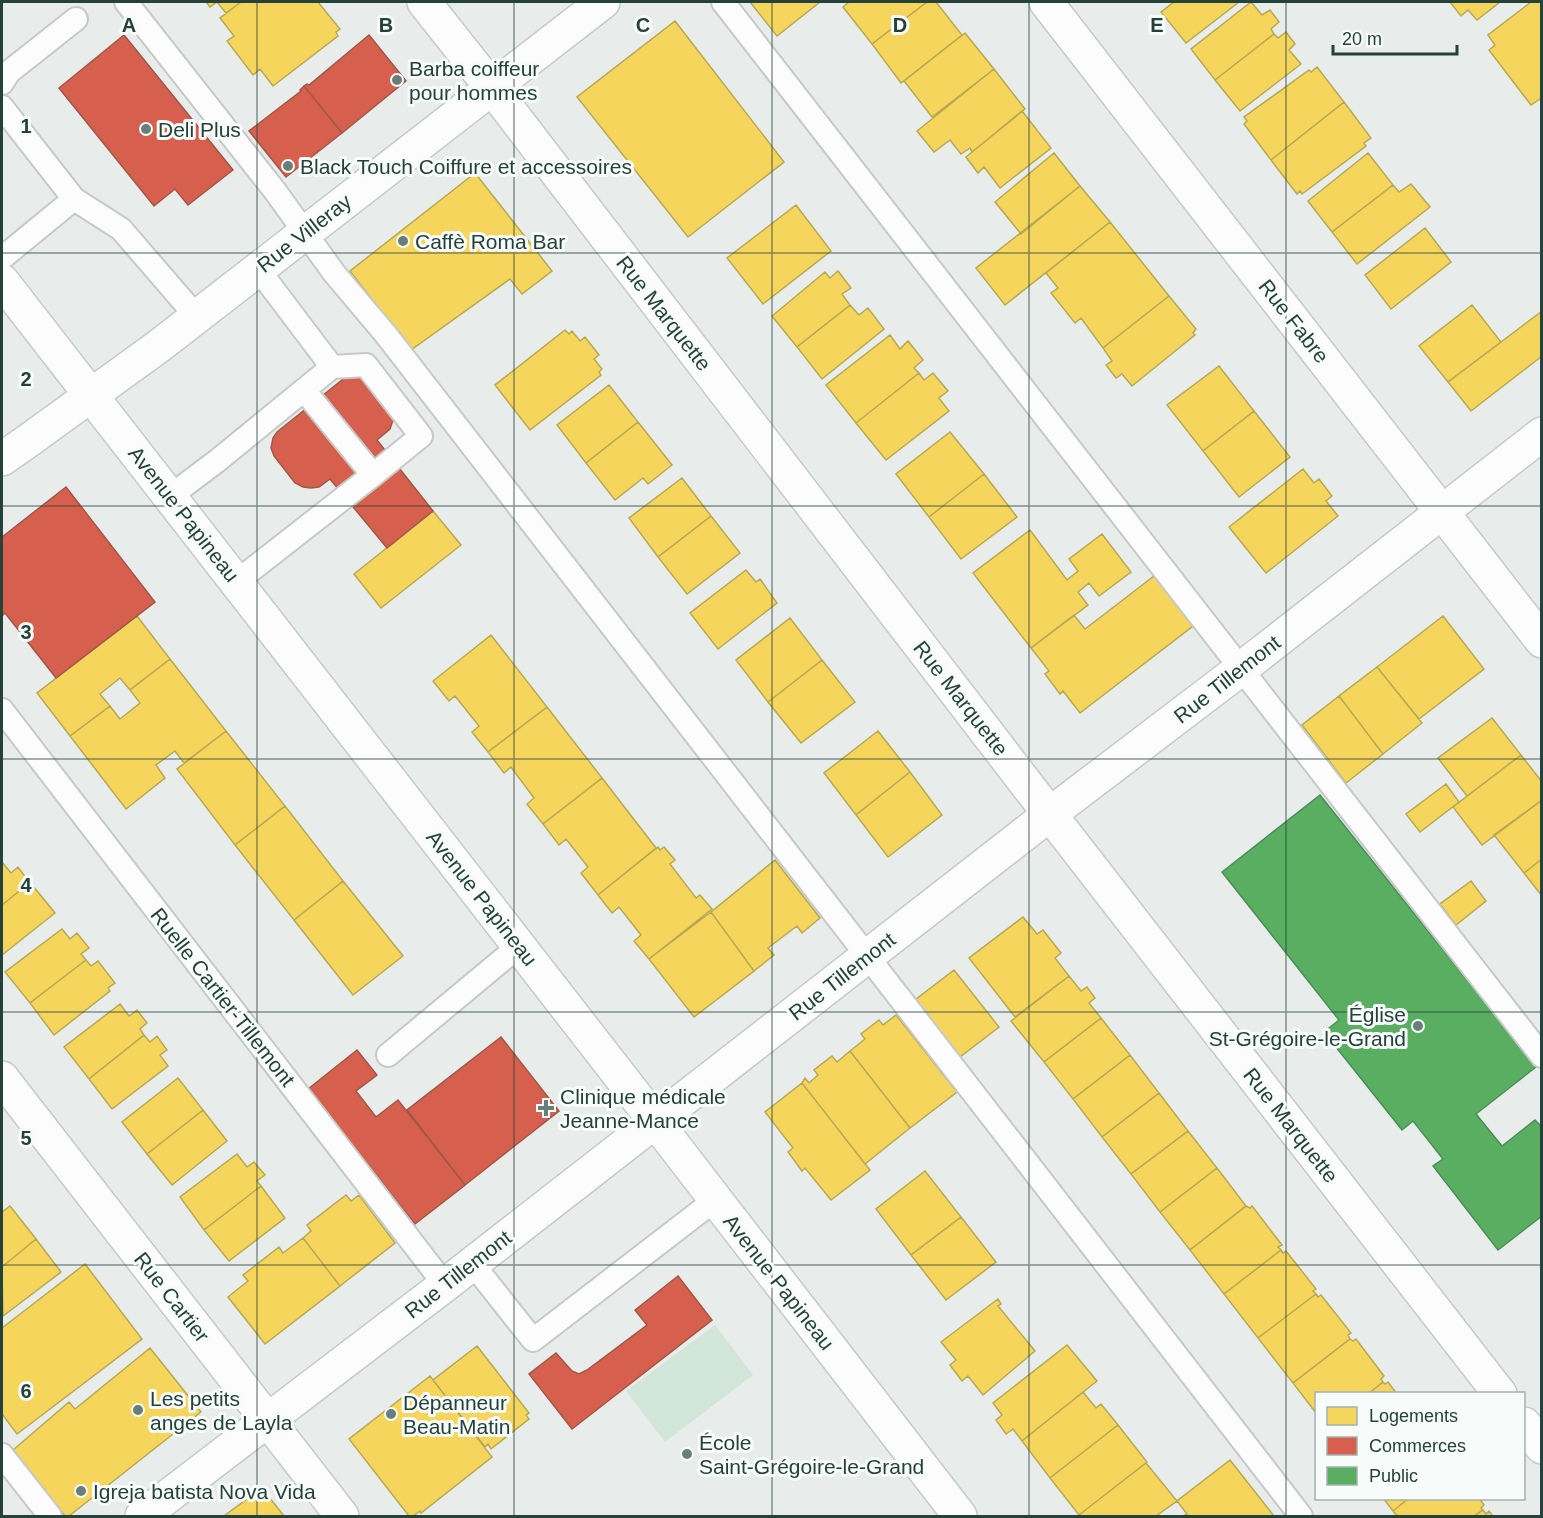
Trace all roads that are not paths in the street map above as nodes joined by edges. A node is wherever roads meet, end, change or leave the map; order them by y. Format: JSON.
{"nodes":[{"id":1,"x":126,"y":2,"type":"edge"},
{"id":2,"x":424,"y":2,"type":"edge"},
{"id":3,"x":603,"y":2,"type":"edge"},
{"id":4,"x":723,"y":2,"type":"edge"},
{"id":5,"x":1046,"y":2,"type":"edge"},
{"id":6,"x":76,"y":19,"type":"dead end"},
{"id":7,"x":2,"y":83,"type":"edge"},
{"id":8,"x":492,"y":87,"type":"junction"},
{"id":9,"x":2,"y":107,"type":"edge"},
{"id":10,"x":74,"y":199,"type":"junction"},
{"id":11,"x":305,"y":232,"type":"junction"},
{"id":12,"x":2,"y":258,"type":"edge"},
{"id":13,"x":258,"y":269,"type":"junction"},
{"id":14,"x":2,"y":281,"type":"edge"},
{"id":15,"x":196,"y":316,"type":"junction"},
{"id":16,"x":332,"y":367,"type":"junction"},
{"id":17,"x":304,"y":390,"type":"junction"},
{"id":18,"x":90,"y":396,"type":"junction"},
{"id":19,"x":1542,"y":434,"type":"edge"},
{"id":20,"x":2,"y":459,"type":"edge"},
{"id":21,"x":373,"y":475,"type":"junction"},
{"id":22,"x":169,"y":497,"type":"junction"},
{"id":23,"x":1441,"y":512,"type":"junction"},
{"id":24,"x":237,"y":582,"type":"junction"},
{"id":25,"x":1542,"y":641,"type":"edge"},
{"id":26,"x":1242,"y":668,"type":"junction"},
{"id":27,"x":2,"y":710,"type":"edge"},
{"id":28,"x":1050,"y":814,"type":"junction"},
{"id":29,"x":519,"y":946,"type":"junction"},
{"id":30,"x":868,"y":957,"type":"junction"},
{"id":31,"x":388,"y":1055,"type":"dead end"},
{"id":32,"x":1542,"y":1056,"type":"edge"},
{"id":33,"x":2,"y":1078,"type":"edge"},
{"id":34,"x":655,"y":1121,"type":"junction"},
{"id":35,"x":716,"y":1200,"type":"junction"},
{"id":36,"x":472,"y":1263,"type":"junction"},
{"id":37,"x":445,"y":1285,"type":"junction"},
{"id":38,"x":1498,"y":1392,"type":"edge"},
{"id":39,"x":267,"y":1420,"type":"junction"},
{"id":40,"x":1525,"y":1425,"type":"edge"},
{"id":41,"x":1542,"y":1448,"type":"edge"},
{"id":42,"x":2,"y":1455,"type":"edge"},
{"id":43,"x":50,"y":1516,"type":"edge"},
{"id":44,"x":141,"y":1516,"type":"edge"},
{"id":45,"x":342,"y":1516,"type":"edge"},
{"id":46,"x":960,"y":1516,"type":"edge"},
{"id":47,"x":1301,"y":1516,"type":"edge"}],
"edges":[{"from":1,"to":11,"type":"lane"},
{"from":2,"to":8,"type":"street","name":"Rue Marquette"},
{"from":3,"to":8,"type":"street","name":"Rue Villeray"},
{"from":4,"to":26,"type":"lane"},
{"from":5,"to":23,"type":"street","name":"Rue Fabre"},
{"from":6,"to":7,"type":"lane"},
{"from":8,"to":11,"type":"street","name":"Rue Villeray"},
{"from":8,"to":28,"type":"street","name":"Rue Marquette"},
{"from":9,"to":10,"type":"lane"},
{"from":10,"to":12,"type":"lane"},
{"from":10,"to":15,"type":"lane"},
{"from":11,"to":13,"type":"street","name":"Rue Villeray"},
{"from":11,"to":30,"type":"lane"},
{"from":13,"to":15,"type":"street","name":"Rue Villeray"},
{"from":13,"to":16,"type":"lane"},
{"from":14,"to":18,"type":"street","name":"Avenue Papineau"},
{"from":15,"to":18,"type":"street","name":"Rue Villeray"},
{"from":16,"to":17,"type":"lane"},
{"from":16,"to":21,"type":"lane"},
{"from":17,"to":21,"type":"lane"},
{"from":17,"to":22,"type":"lane"},
{"from":18,"to":20,"type":"street","name":"Rue Villeray"},
{"from":18,"to":22,"type":"street","name":"Avenue Papineau"},
{"from":19,"to":23,"type":"street","name":"Rue Tillemont"},
{"from":21,"to":24,"type":"lane"},
{"from":22,"to":24,"type":"street","name":"Avenue Papineau"},
{"from":23,"to":25,"type":"street","name":"Rue Fabre"},
{"from":23,"to":26,"type":"street","name":"Rue Tillemont"},
{"from":24,"to":29,"type":"street","name":"Avenue Papineau"},
{"from":26,"to":28,"type":"street","name":"Rue Tillemont"},
{"from":26,"to":32,"type":"lane"},
{"from":27,"to":37,"type":"lane","name":"Ruelle Cartier-Tillemont"},
{"from":28,"to":30,"type":"street","name":"Rue Tillemont"},
{"from":28,"to":38,"type":"street","name":"Rue Marquette"},
{"from":29,"to":31,"type":"lane"},
{"from":29,"to":34,"type":"street","name":"Avenue Papineau"},
{"from":30,"to":34,"type":"street","name":"Rue Tillemont"},
{"from":30,"to":47,"type":"lane"},
{"from":33,"to":39,"type":"street","name":"Rue Cartier"},
{"from":34,"to":35,"type":"street","name":"Avenue Papineau"},
{"from":34,"to":36,"type":"street","name":"Rue Tillemont"},
{"from":35,"to":36,"type":"lane"},
{"from":35,"to":46,"type":"street","name":"Avenue Papineau"},
{"from":36,"to":37,"type":"street","name":"Rue Tillemont"},
{"from":37,"to":39,"type":"street","name":"Rue Tillemont"},
{"from":39,"to":44,"type":"street","name":"Rue Tillemont"},
{"from":39,"to":45,"type":"street","name":"Rue Cartier"},
{"from":40,"to":41,"type":"street"},
{"from":42,"to":43,"type":"lane"}]}
